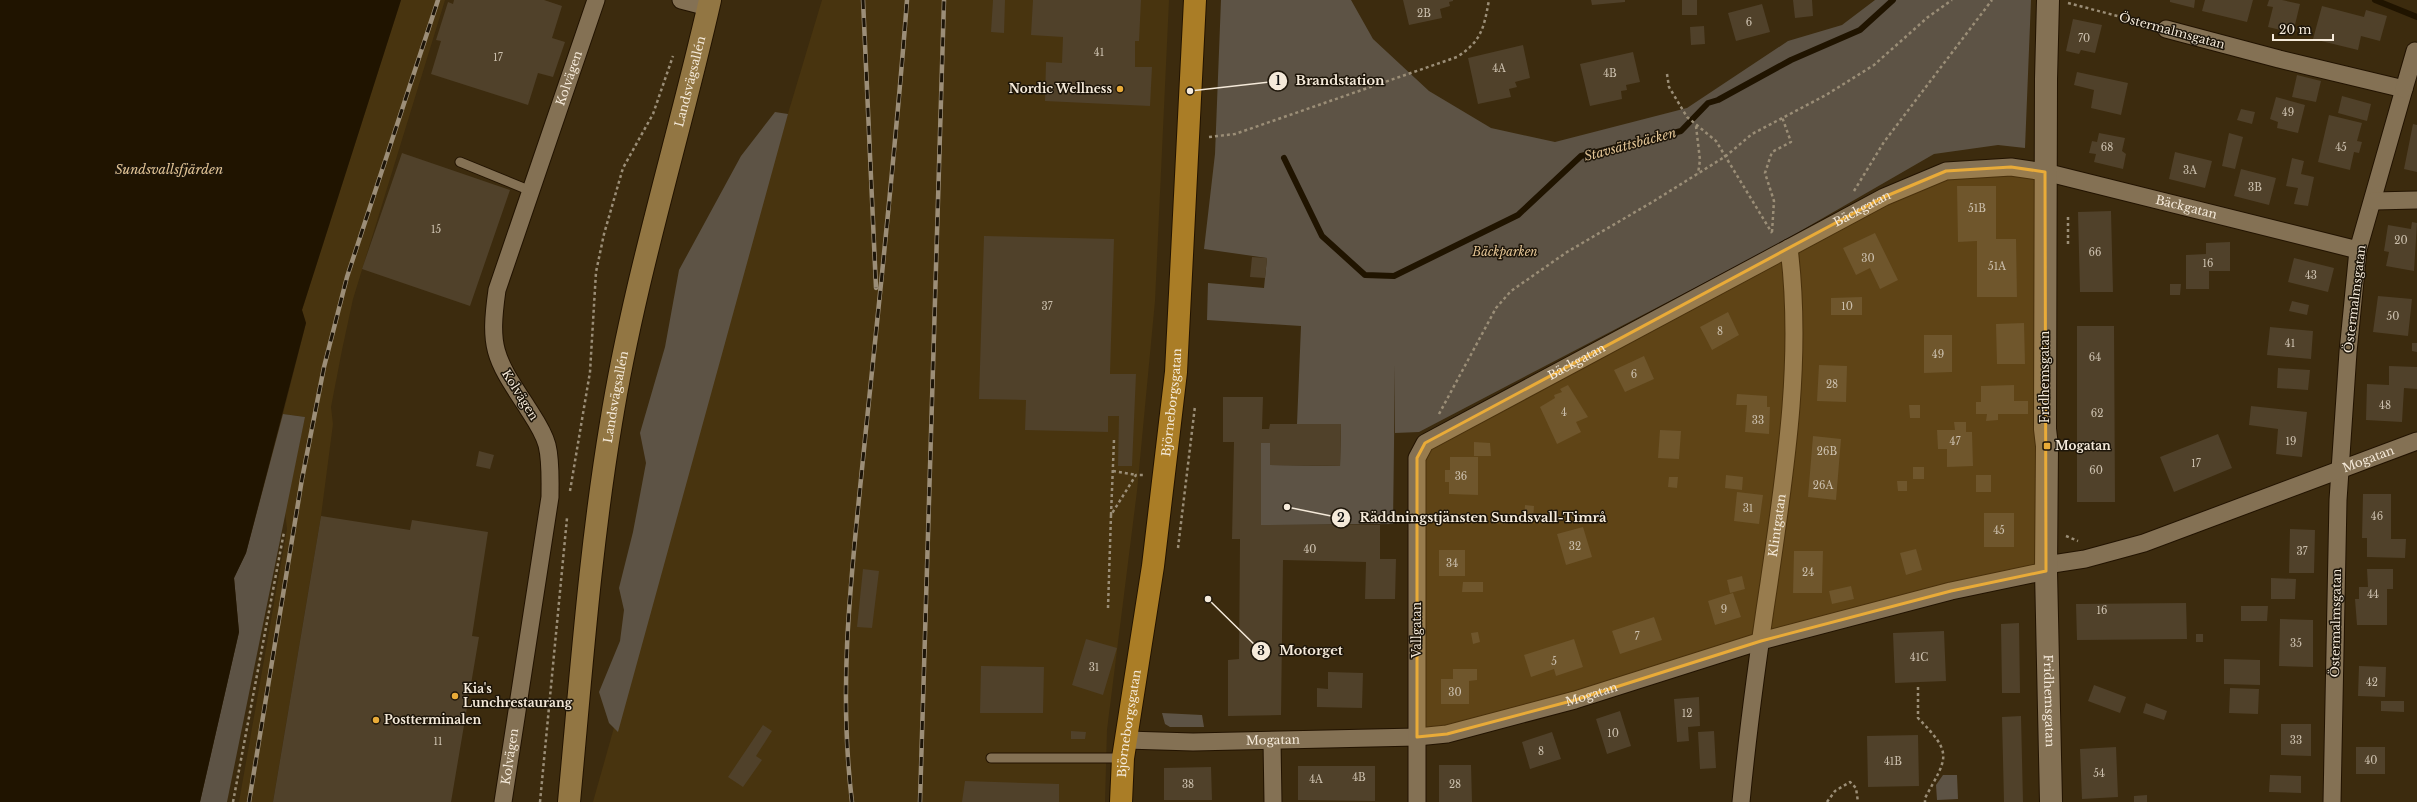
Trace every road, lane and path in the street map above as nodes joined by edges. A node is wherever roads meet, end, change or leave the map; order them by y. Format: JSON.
{"nodes":[{"id":1,"x":596,"y":0,"type":"edge"},
{"id":2,"x":681,"y":0,"type":"edge"},
{"id":3,"x":1195,"y":0,"type":"edge"},
{"id":4,"x":1489,"y":0,"type":"edge"},
{"id":5,"x":1952,"y":0,"type":"edge"},
{"id":6,"x":1992,"y":0,"type":"edge"},
{"id":7,"x":2056,"y":1,"type":"edge"},
{"id":8,"x":709,"y":4,"type":"edge"},
{"id":9,"x":2166,"y":29,"type":"joint"},
{"id":10,"x":2415,"y":51,"type":"dead end"},
{"id":11,"x":1667,"y":74,"type":"dead end"},
{"id":12,"x":2404,"y":89,"type":"junction"},
{"id":13,"x":1782,"y":117,"type":"junction"},
{"id":14,"x":1696,"y":125,"type":"junction"},
{"id":15,"x":1188,"y":135,"type":"junction"},
{"id":16,"x":1726,"y":156,"type":"junction"},
{"id":17,"x":460,"y":162,"type":"dead end"},
{"id":18,"x":2045,"y":172,"type":"junction"},
{"id":19,"x":1698,"y":174,"type":"junction"},
{"id":20,"x":531,"y":191,"type":"junction"},
{"id":21,"x":1851,"y":196,"type":"dead end"},
{"id":22,"x":2417,"y":200,"type":"edge"},
{"id":23,"x":2374,"y":201,"type":"junction"},
{"id":24,"x":1789,"y":248,"type":"junction"},
{"id":25,"x":2358,"y":250,"type":"junction"},
{"id":26,"x":1439,"y":415,"type":"dead end"},
{"id":27,"x":1114,"y":440,"type":"dead end"},
{"id":28,"x":2417,"y":441,"type":"edge"},
{"id":29,"x":1417,"y":458,"type":"joint"},
{"id":30,"x":2340,"y":469,"type":"junction"},
{"id":31,"x":1113,"y":471,"type":"junction"},
{"id":32,"x":1136,"y":475,"type":"junction"},
{"id":33,"x":1151,"y":475,"type":"dead end"},
{"id":34,"x":1111,"y":515,"type":"junction"},
{"id":35,"x":284,"y":532,"type":"dead end"},
{"id":36,"x":2046,"y":568,"type":"junction"},
{"id":37,"x":1108,"y":608,"type":"dead end"},
{"id":38,"x":1761,"y":641,"type":"junction"},
{"id":39,"x":1918,"y":687,"type":"dead end"},
{"id":40,"x":1417,"y":737,"type":"junction"},
{"id":41,"x":1272,"y":740,"type":"junction"},
{"id":42,"x":1125,"y":749,"type":"junction"},
{"id":43,"x":991,"y":758,"type":"dead end"},
{"id":44,"x":233,"y":802,"type":"edge"},
{"id":45,"x":503,"y":802,"type":"edge"},
{"id":46,"x":569,"y":802,"type":"edge"},
{"id":47,"x":1121,"y":802,"type":"edge"},
{"id":48,"x":1273,"y":802,"type":"edge"},
{"id":49,"x":1417,"y":802,"type":"edge"},
{"id":50,"x":1741,"y":802,"type":"edge"},
{"id":51,"x":1827,"y":802,"type":"edge"},
{"id":52,"x":1858,"y":802,"type":"edge"},
{"id":53,"x":1925,"y":802,"type":"edge"},
{"id":54,"x":2051,"y":802,"type":"edge"},
{"id":55,"x":2332,"y":802,"type":"edge"}],
"edges":[{"from":1,"to":20,"type":"street","name":"Kolvägen"},
{"from":2,"to":8,"type":"street"},
{"from":3,"to":15,"type":"highway","name":"Björneborgsgatan"},
{"from":4,"to":15,"type":"path"},
{"from":5,"to":13,"type":"path"},
{"from":6,"to":21,"type":"path"},
{"from":7,"to":9,"type":"path","name":"Östermalmsgatan"},
{"from":7,"to":18,"type":"street","name":"Fridhemsgatan"},
{"from":8,"to":46,"type":"main road","name":"Landsvägsallén"},
{"from":9,"to":12,"type":"street","name":"Östermalmsgatan"},
{"from":10,"to":12,"type":"street"},
{"from":11,"to":14,"type":"path"},
{"from":12,"to":23,"type":"street","name":"Östermalmsgatan"},
{"from":13,"to":16,"type":"path"},
{"from":13,"to":16,"type":"path"},
{"from":14,"to":16,"type":"path"},
{"from":14,"to":19,"type":"path"},
{"from":15,"to":42,"type":"highway","name":"Björneborgsgatan"},
{"from":16,"to":19,"type":"path"},
{"from":17,"to":20,"type":"lane"},
{"from":18,"to":24,"type":"street","name":"Bäckgatan"},
{"from":18,"to":25,"type":"street","name":"Bäckgatan"},
{"from":18,"to":36,"type":"street","name":"Fridhemsgatan"},
{"from":19,"to":26,"type":"path"},
{"from":20,"to":45,"type":"street","name":"Kolvägen"},
{"from":22,"to":23,"type":"street"},
{"from":23,"to":25,"type":"street","name":"Östermalmsgatan"},
{"from":24,"to":29,"type":"street","name":"Bäckgatan"},
{"from":24,"to":38,"type":"street","name":"Klintgatan"},
{"from":25,"to":30,"type":"street","name":"Östermalmsgatan"},
{"from":27,"to":31,"type":"path"},
{"from":28,"to":30,"type":"street","name":"Mogatan"},
{"from":29,"to":40,"type":"street","name":"Vallgatan"},
{"from":30,"to":36,"type":"street","name":"Mogatan"},
{"from":30,"to":55,"type":"street","name":"Östermalmsgatan"},
{"from":31,"to":32,"type":"path"},
{"from":31,"to":34,"type":"path"},
{"from":32,"to":33,"type":"path"},
{"from":32,"to":34,"type":"path"},
{"from":34,"to":37,"type":"path"},
{"from":35,"to":44,"type":"path"},
{"from":36,"to":38,"type":"street","name":"Mogatan"},
{"from":36,"to":54,"type":"street","name":"Fridhemsgatan"},
{"from":38,"to":40,"type":"street","name":"Mogatan"},
{"from":38,"to":50,"type":"street","name":"Klintgatan"},
{"from":39,"to":53,"type":"path"},
{"from":40,"to":41,"type":"street","name":"Mogatan"},
{"from":40,"to":49,"type":"street","name":"Vallgatan"},
{"from":41,"to":42,"type":"street","name":"Mogatan"},
{"from":41,"to":48,"type":"street"},
{"from":42,"to":43,"type":"lane"},
{"from":42,"to":47,"type":"highway","name":"Björneborgsgatan"},
{"from":51,"to":52,"type":"path"}]}
